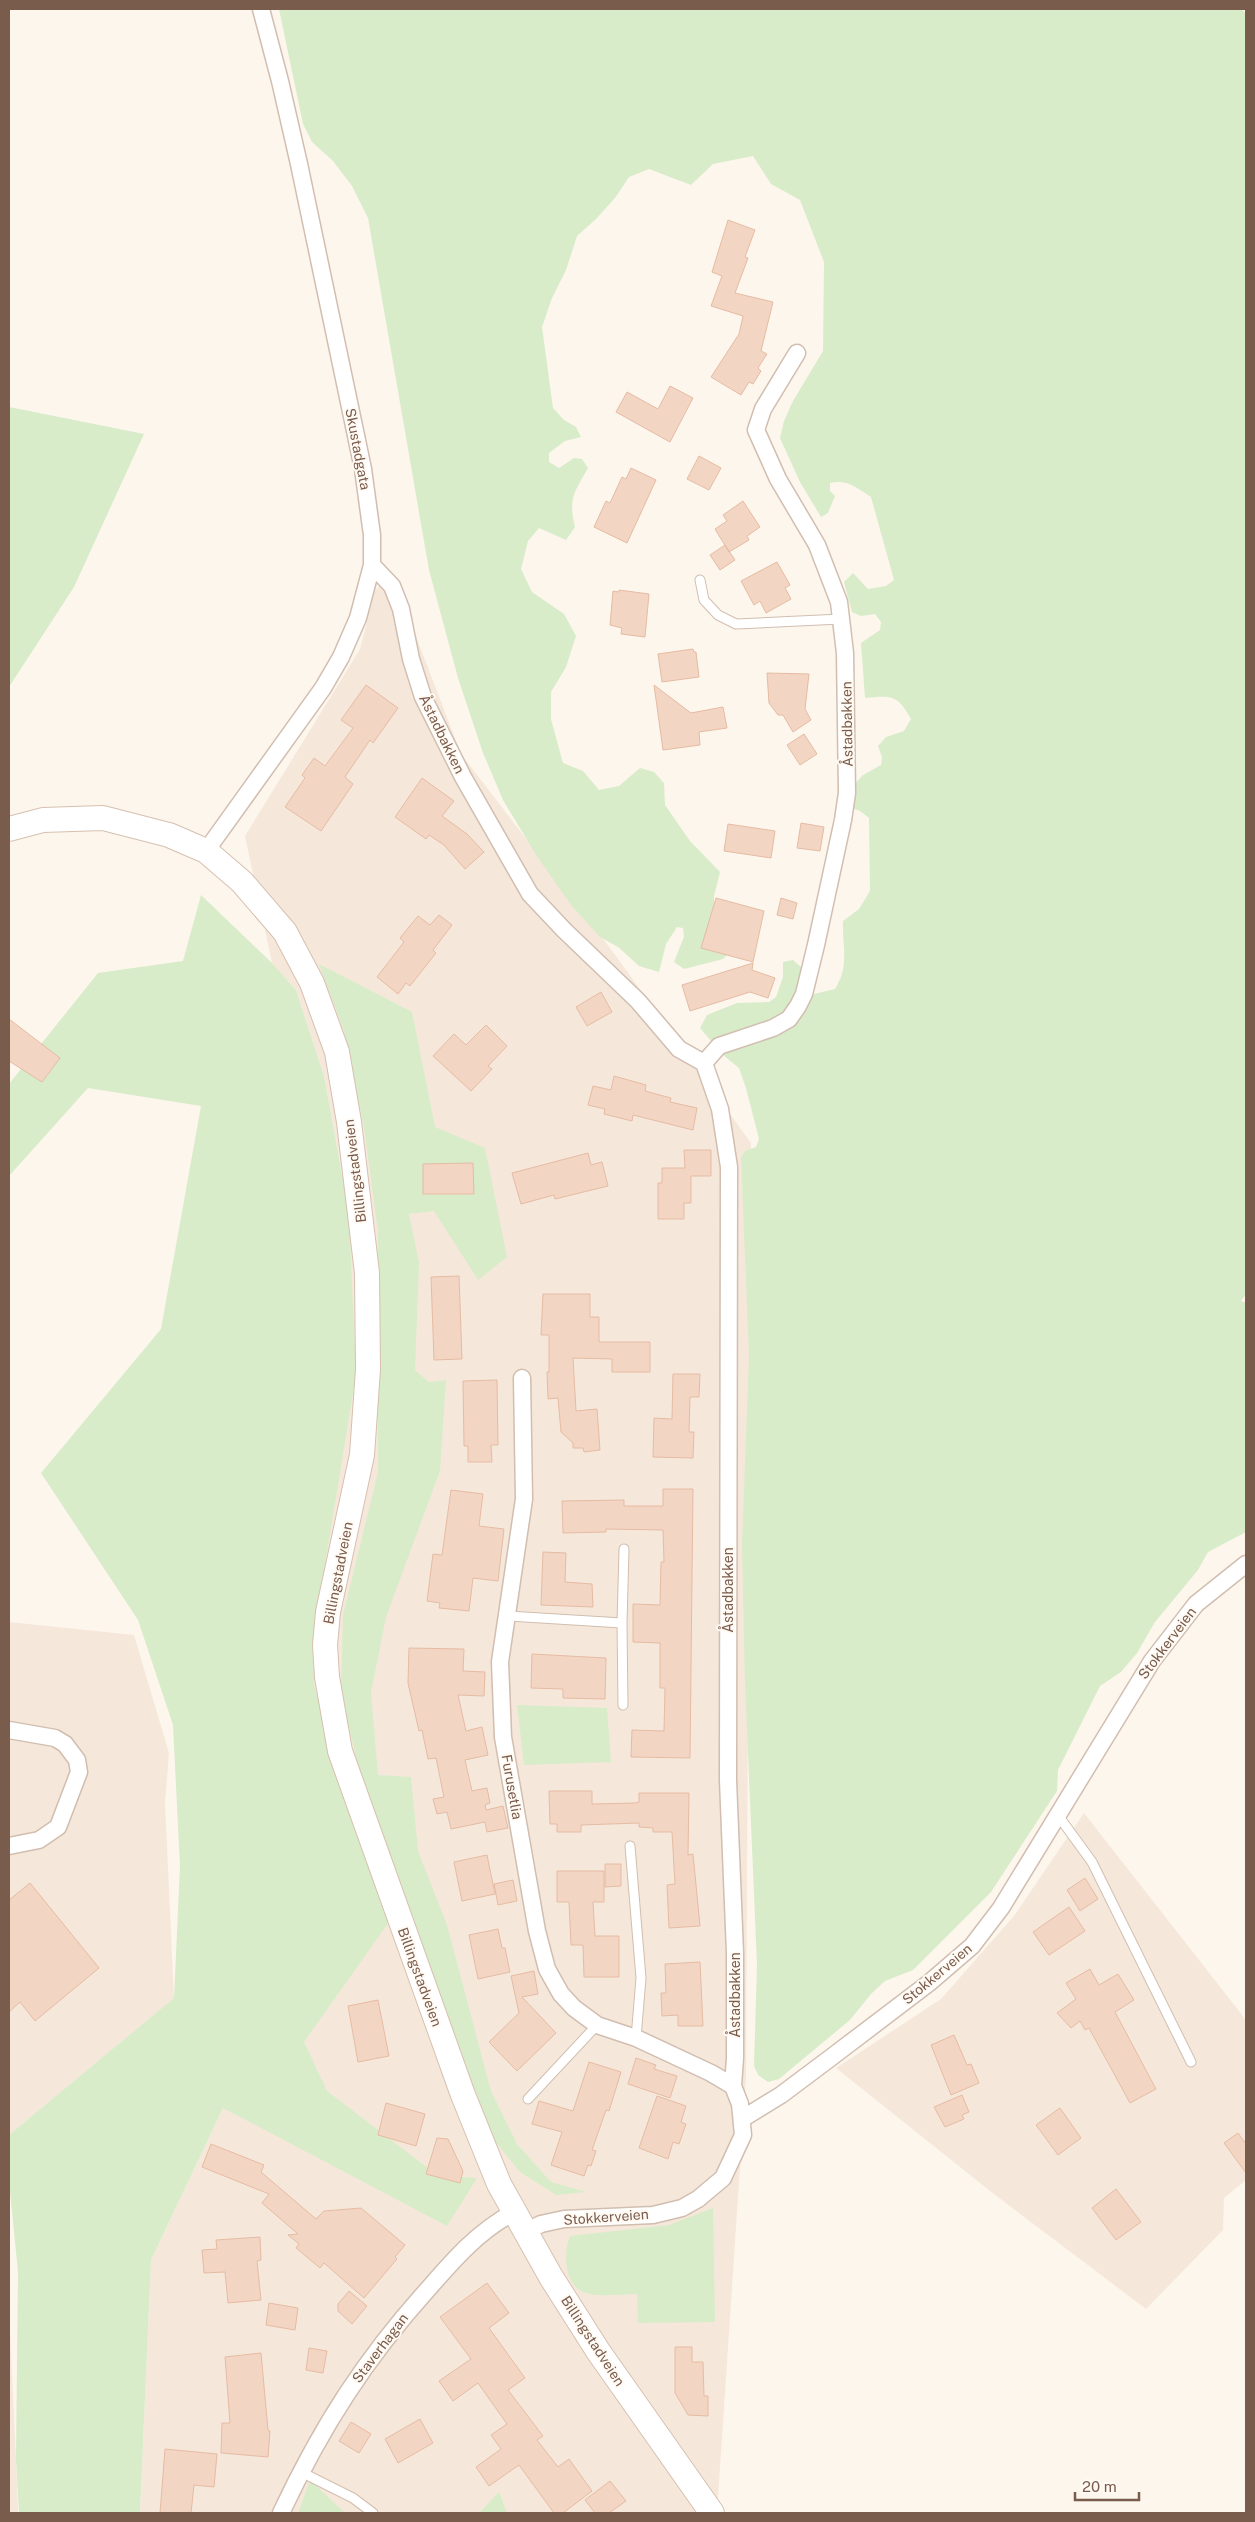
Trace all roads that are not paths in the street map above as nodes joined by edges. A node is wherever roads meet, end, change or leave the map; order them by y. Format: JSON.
{"nodes":[{"id":1,"x":261,"y":9,"type":"edge"},
{"id":2,"x":797,"y":353,"type":"dead end"},
{"id":3,"x":372,"y":565,"type":"junction"},
{"id":4,"x":700,"y":580,"type":"dead end"},
{"id":5,"x":841,"y":619,"type":"junction"},
{"id":6,"x":9,"y":830,"type":"edge"},
{"id":7,"x":206,"y":850,"type":"junction"},
{"id":8,"x":704,"y":1063,"type":"junction"},
{"id":9,"x":522,"y":1378,"type":"dead end"},
{"id":10,"x":624,"y":1549,"type":"dead end"},
{"id":11,"x":1246,"y":1564,"type":"edge"},
{"id":12,"x":1239,"y":1576,"type":"edge"},
{"id":13,"x":508,"y":1616,"type":"junction"},
{"id":14,"x":622,"y":1623,"type":"junction"},
{"id":15,"x":623,"y":1705,"type":"dead end"},
{"id":16,"x":9,"y":1730,"type":"edge"},
{"id":17,"x":1057,"y":1814,"type":"junction"},
{"id":18,"x":9,"y":1846,"type":"edge"},
{"id":19,"x":630,"y":1846,"type":"dead end"},
{"id":20,"x":597,"y":2025,"type":"junction"},
{"id":21,"x":636,"y":2038,"type":"junction"},
{"id":22,"x":1191,"y":2062,"type":"dead end"},
{"id":23,"x":733,"y":2086,"type":"junction"},
{"id":24,"x":528,"y":2099,"type":"dead end"},
{"id":25,"x":742,"y":2119,"type":"junction"},
{"id":26,"x":519,"y":2222,"type":"junction"},
{"id":27,"x":301,"y":2472,"type":"junction"},
{"id":28,"x":281,"y":2513,"type":"edge"},
{"id":29,"x":374,"y":2513,"type":"edge"},
{"id":30,"x":712,"y":2513,"type":"edge"}],
"edges":[{"from":1,"to":3,"type":"street","name":"Skustadgata"},
{"from":2,"to":5,"type":"street","name":"Åstadbakken"},
{"from":3,"to":7,"type":"street","name":"Skustadgata"},
{"from":3,"to":8,"type":"street","name":"Åstadbakken"},
{"from":4,"to":5,"type":"lane"},
{"from":5,"to":8,"type":"street","name":"Åstadbakken"},
{"from":6,"to":7,"type":"main road","name":"Billingstadveien"},
{"from":7,"to":26,"type":"main road","name":"Billingstadveien"},
{"from":8,"to":23,"type":"street","name":"Åstadbakken"},
{"from":9,"to":13,"type":"street","name":"Furusetlia"},
{"from":10,"to":14,"type":"lane"},
{"from":11,"to":12,"type":"street","name":"Stokkerveien"},
{"from":12,"to":17,"type":"street","name":"Stokkerveien"},
{"from":13,"to":14,"type":"lane"},
{"from":13,"to":20,"type":"street","name":"Furusetlia"},
{"from":14,"to":15,"type":"lane"},
{"from":16,"to":18,"type":"street"},
{"from":17,"to":22,"type":"lane"},
{"from":17,"to":25,"type":"street","name":"Stokkerveien"},
{"from":19,"to":21,"type":"lane"},
{"from":20,"to":21,"type":"street","name":"Furusetlia"},
{"from":20,"to":24,"type":"lane"},
{"from":21,"to":23,"type":"street","name":"Furusetlia"},
{"from":23,"to":25,"type":"street","name":"Åstadbakken"},
{"from":25,"to":26,"type":"street","name":"Stokkerveien"},
{"from":26,"to":27,"type":"street","name":"Staverhagan"},
{"from":26,"to":30,"type":"main road","name":"Billingstadveien"},
{"from":27,"to":28,"type":"street","name":"Staverhagan"},
{"from":27,"to":29,"type":"lane"}]}
